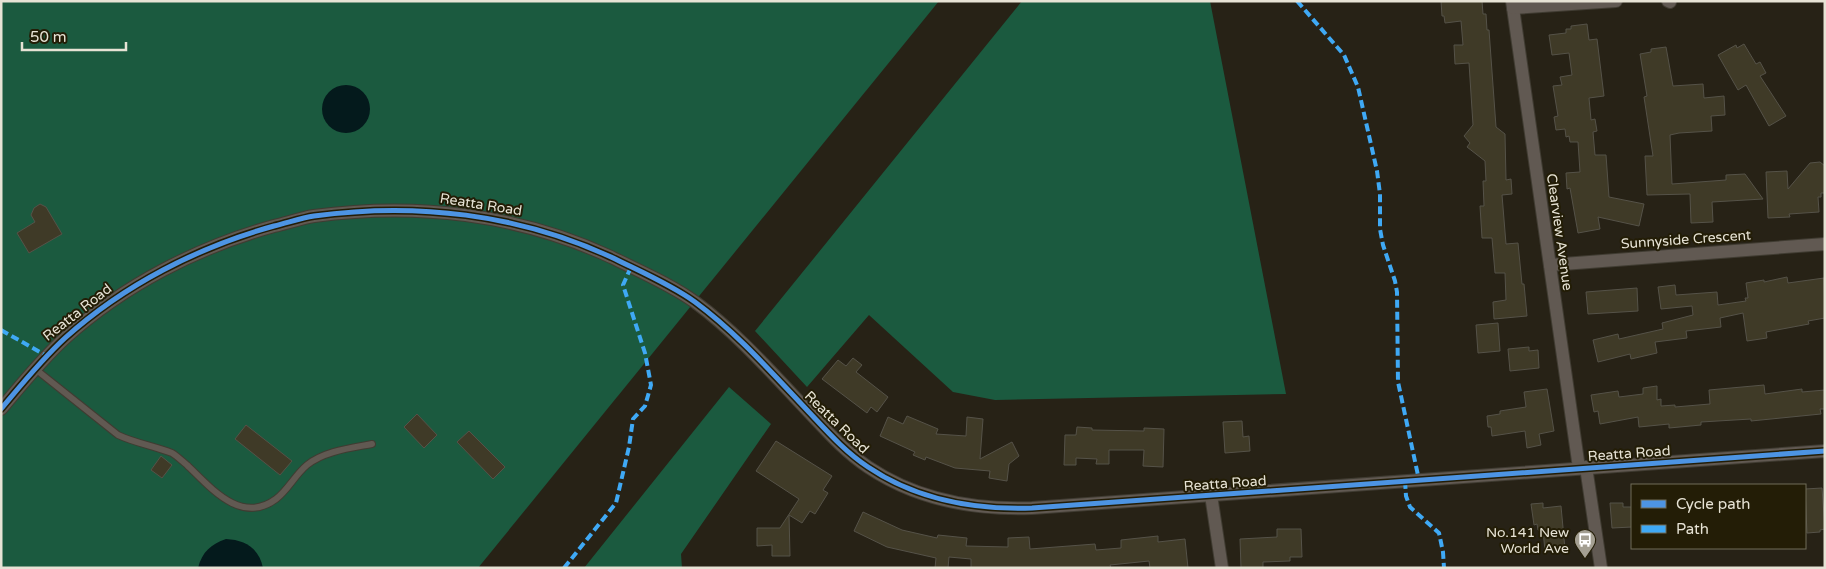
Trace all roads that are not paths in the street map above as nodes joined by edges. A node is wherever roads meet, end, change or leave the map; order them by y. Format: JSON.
{"nodes":[{"id":1,"x":1616,"y":1,"type":"edge"},
{"id":2,"x":1513,"y":5,"type":"edge"},
{"id":3,"x":1825,"y":244,"type":"edge"},
{"id":4,"x":1550,"y":265,"type":"junction"},
{"id":5,"x":34,"y":368,"type":"junction"},
{"id":6,"x":1,"y":408,"type":"edge"},
{"id":7,"x":372,"y":444,"type":"dead end"},
{"id":8,"x":1825,"y":451,"type":"edge"},
{"id":9,"x":1583,"y":468,"type":"junction"},
{"id":10,"x":1211,"y":495,"type":"junction"},
{"id":11,"x":1222,"y":568,"type":"edge"},
{"id":12,"x":1601,"y":568,"type":"edge"}],
"edges":[{"from":1,"to":2,"type":"street"},
{"from":2,"to":4,"type":"street","name":"Clearview Avenue"},
{"from":3,"to":4,"type":"street","name":"Sunnyside Crescent"},
{"from":4,"to":9,"type":"street","name":"Clearview Avenue"},
{"from":5,"to":6,"type":"street","name":"Reatta Road"},
{"from":5,"to":7,"type":"lane"},
{"from":5,"to":10,"type":"street","name":"Reatta Road"},
{"from":8,"to":9,"type":"street","name":"Reatta Road"},
{"from":9,"to":10,"type":"street","name":"Reatta Road"},
{"from":9,"to":12,"type":"street","name":"Clearview Avenue"},
{"from":10,"to":11,"type":"street"}]}
